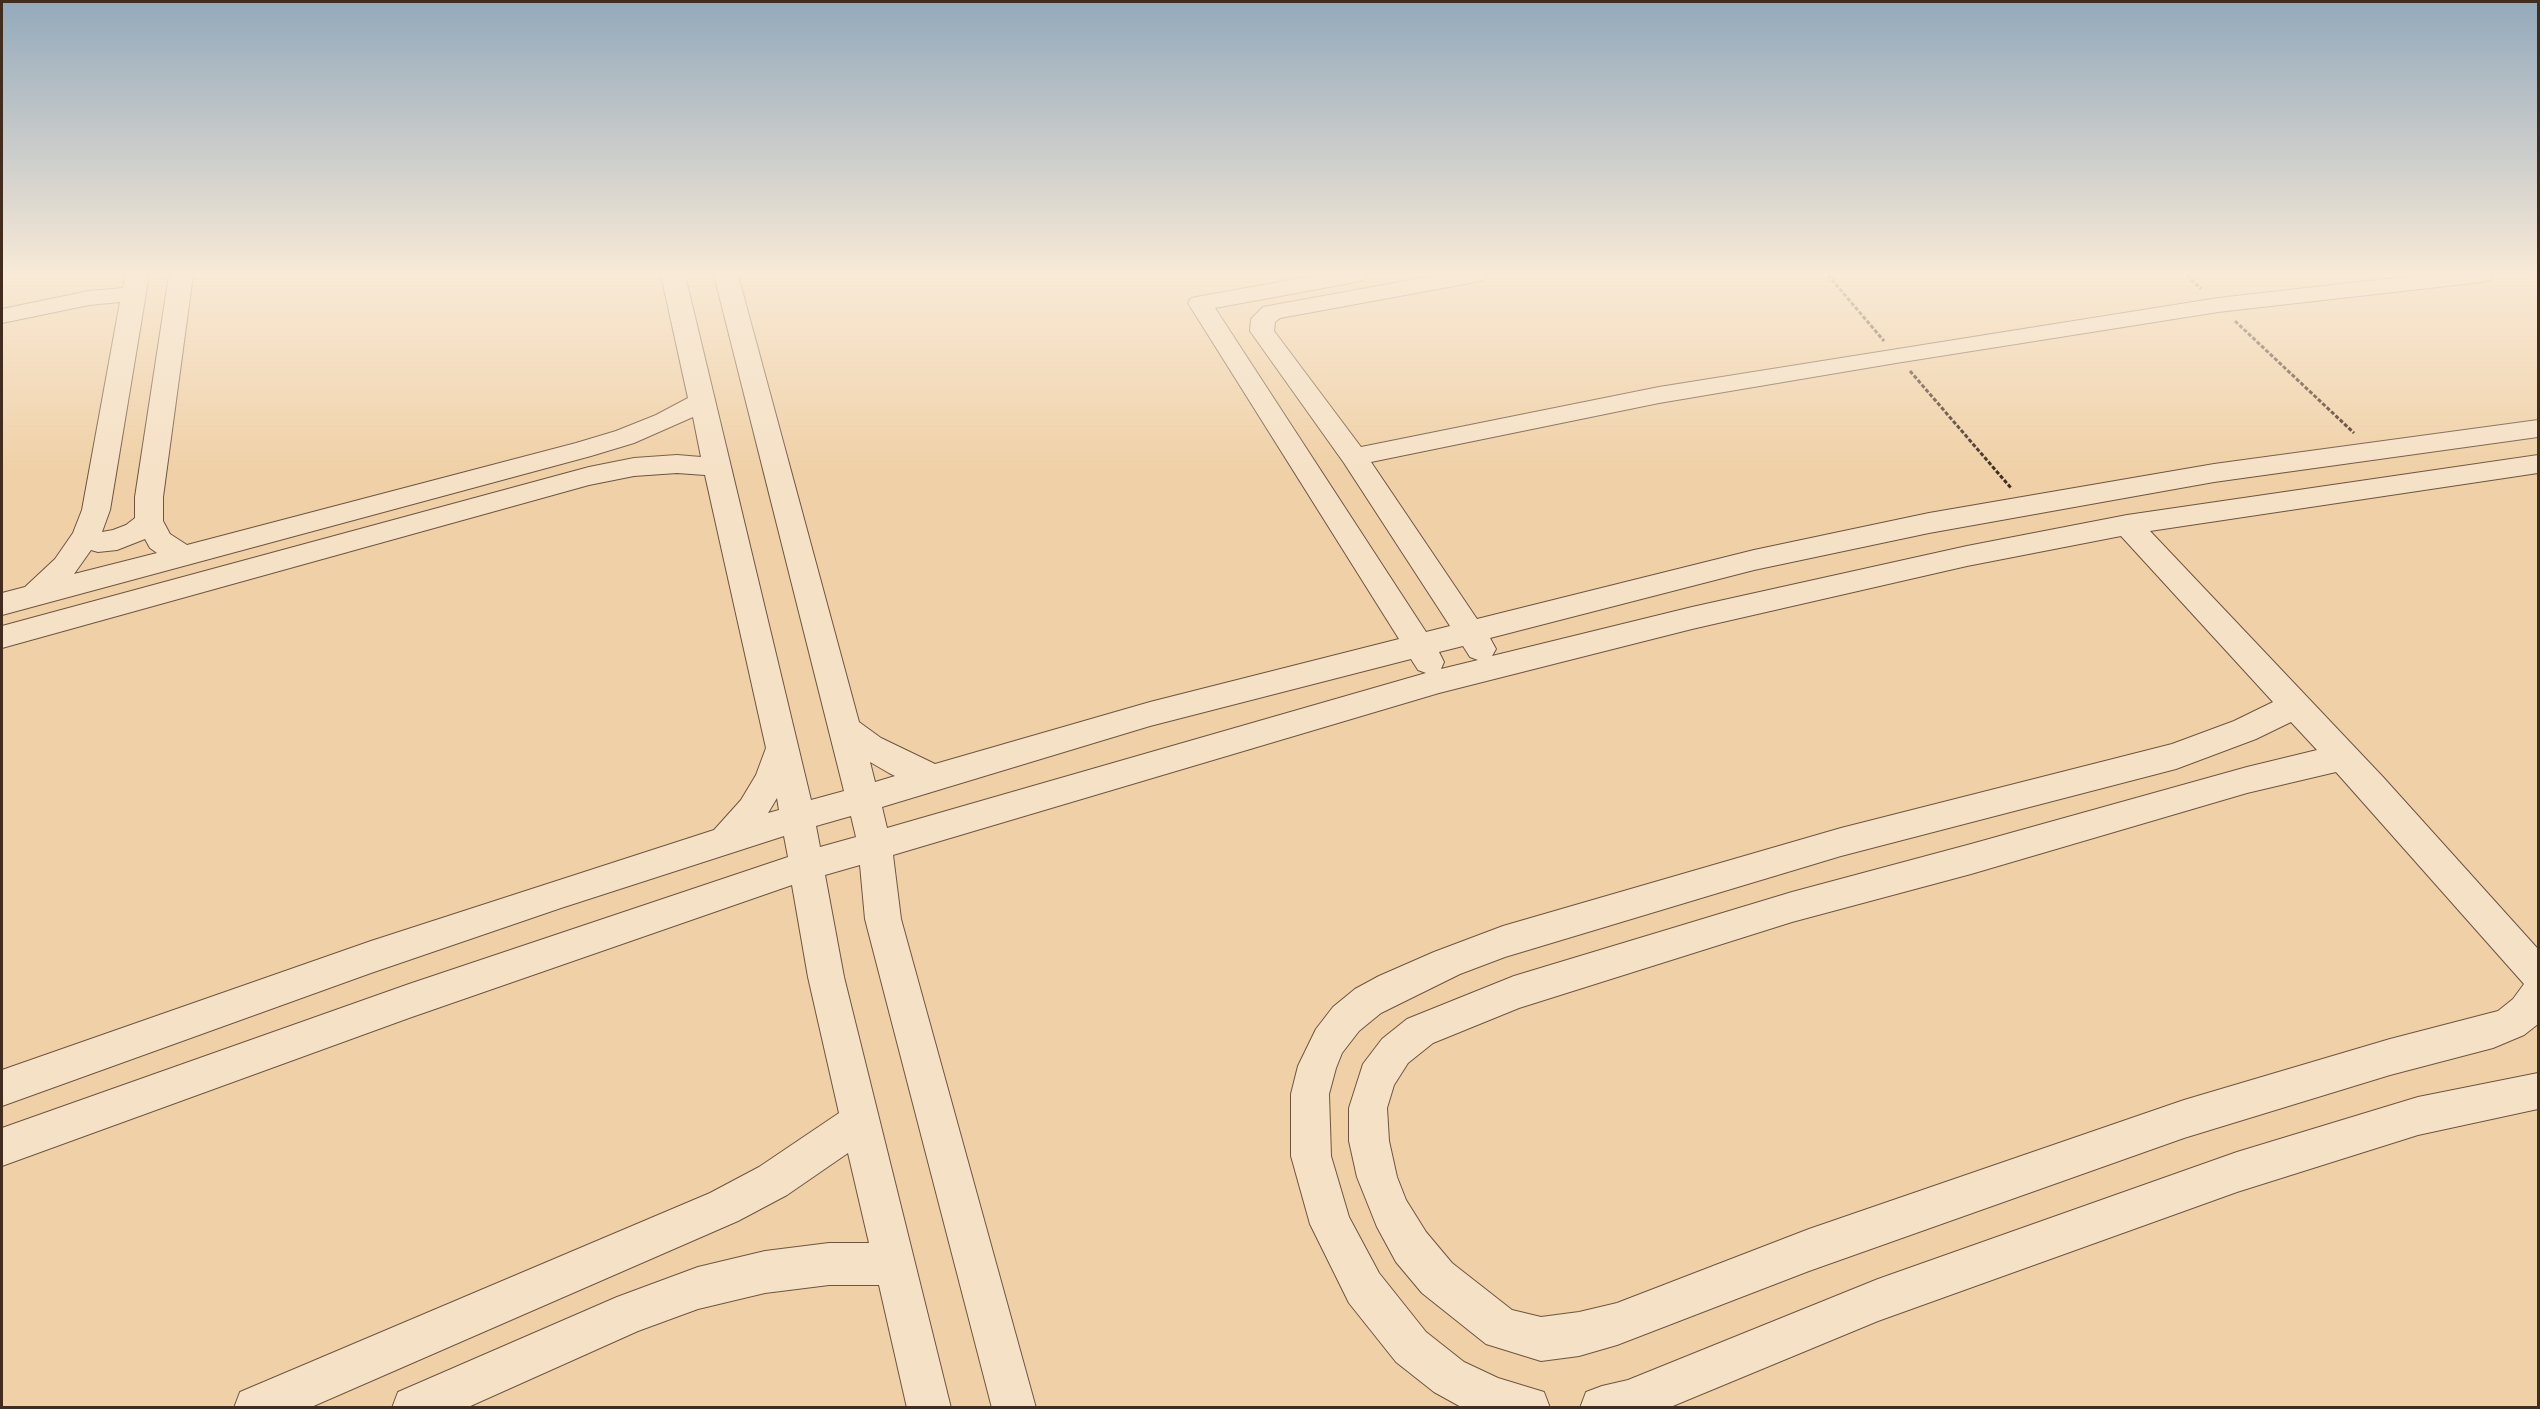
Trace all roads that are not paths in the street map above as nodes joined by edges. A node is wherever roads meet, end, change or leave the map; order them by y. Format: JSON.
{"nodes":[{"id":1,"x":125,"y":341,"type":"edge"},
{"id":2,"x":172,"y":341,"type":"edge"},
{"id":3,"x":688,"y":341,"type":"edge"},
{"id":4,"x":743,"y":341,"type":"edge"},
{"id":5,"x":1224,"y":341,"type":"edge"},
{"id":6,"x":1269,"y":341,"type":"edge"},
{"id":7,"x":1988,"y":341,"type":"edge"},
{"id":8,"x":702,"y":402,"type":"junction"},
{"id":9,"x":2538,"y":428,"type":"edge"},
{"id":10,"x":1354,"y":457,"type":"junction"},
{"id":11,"x":2538,"y":464,"type":"edge"},
{"id":12,"x":717,"y":467,"type":"junction"},
{"id":13,"x":149,"y":521,"type":"junction"},
{"id":14,"x":2127,"y":525,"type":"junction"},
{"id":15,"x":86,"y":536,"type":"junction"},
{"id":16,"x":184,"y":556,"type":"junction"},
{"id":17,"x":35,"y":595,"type":"junction"},
{"id":18,"x":2,"y":604,"type":"edge"},
{"id":19,"x":1471,"y":633,"type":"junction"},
{"id":20,"x":2,"y":637,"type":"edge"},
{"id":21,"x":1421,"y":645,"type":"junction"},
{"id":22,"x":1493,"y":668,"type":"junction"},
{"id":23,"x":1439,"y":681,"type":"junction"},
{"id":24,"x":2295,"y":705,"type":"junction"},
{"id":25,"x":844,"y":728,"type":"junction"},
{"id":26,"x":782,"y":747,"type":"junction"},
{"id":27,"x":2343,"y":757,"type":"junction"},
{"id":28,"x":934,"y":778,"type":"junction"},
{"id":29,"x":863,"y":799,"type":"junction"},
{"id":30,"x":798,"y":818,"type":"junction"},
{"id":31,"x":726,"y":841,"type":"junction"},
{"id":32,"x":875,"y":845,"type":"junction"},
{"id":33,"x":806,"y":866,"type":"junction"},
{"id":34,"x":2538,"y":974,"type":"edge"},
{"id":35,"x":2538,"y":995,"type":"edge"},
{"id":36,"x":2,"y":1088,"type":"edge"},
{"id":37,"x":2538,"y":1090,"type":"edge"},
{"id":38,"x":860,"y":1122,"type":"junction"},
{"id":39,"x":2,"y":1148,"type":"edge"},
{"id":40,"x":894,"y":1264,"type":"junction"},
{"id":41,"x":256,"y":1407,"type":"edge"},
{"id":42,"x":414,"y":1407,"type":"edge"},
{"id":43,"x":929,"y":1407,"type":"edge"},
{"id":44,"x":1014,"y":1407,"type":"edge"},
{"id":45,"x":1528,"y":1407,"type":"edge"},
{"id":46,"x":1602,"y":1407,"type":"edge"}],
"edges":[{"from":1,"to":15,"type":"lane"},
{"from":2,"to":13,"type":"lane"},
{"from":3,"to":8,"type":"lane"},
{"from":4,"to":25,"type":"lane"},
{"from":5,"to":21,"type":"lane"},
{"from":6,"to":10,"type":"lane"},
{"from":7,"to":10,"type":"lane"},
{"from":8,"to":12,"type":"lane"},
{"from":8,"to":16,"type":"lane"},
{"from":9,"to":19,"type":"lane"},
{"from":10,"to":19,"type":"lane"},
{"from":11,"to":14,"type":"lane"},
{"from":12,"to":20,"type":"lane"},
{"from":12,"to":26,"type":"lane"},
{"from":13,"to":15,"type":"lane"},
{"from":13,"to":16,"type":"lane"},
{"from":14,"to":22,"type":"lane"},
{"from":14,"to":24,"type":"lane"},
{"from":15,"to":17,"type":"lane"},
{"from":16,"to":17,"type":"lane"},
{"from":17,"to":18,"type":"lane"},
{"from":19,"to":21,"type":"lane"},
{"from":19,"to":22,"type":"lane"},
{"from":21,"to":23,"type":"lane"},
{"from":21,"to":28,"type":"lane"},
{"from":22,"to":23,"type":"lane"},
{"from":23,"to":32,"type":"lane"},
{"from":24,"to":27,"type":"lane"},
{"from":24,"to":45,"type":"lane"},
{"from":25,"to":28,"type":"lane"},
{"from":25,"to":29,"type":"lane"},
{"from":26,"to":30,"type":"lane"},
{"from":26,"to":31,"type":"lane"},
{"from":27,"to":34,"type":"lane"},
{"from":27,"to":35,"type":"lane"},
{"from":28,"to":29,"type":"lane"},
{"from":29,"to":30,"type":"lane"},
{"from":29,"to":32,"type":"lane"},
{"from":30,"to":31,"type":"lane"},
{"from":30,"to":33,"type":"lane"},
{"from":31,"to":36,"type":"lane"},
{"from":32,"to":33,"type":"lane"},
{"from":32,"to":44,"type":"lane"},
{"from":33,"to":38,"type":"lane"},
{"from":33,"to":39,"type":"lane"},
{"from":37,"to":46,"type":"lane"},
{"from":38,"to":40,"type":"lane"},
{"from":38,"to":41,"type":"lane"},
{"from":40,"to":42,"type":"lane"},
{"from":40,"to":43,"type":"lane"}]}
